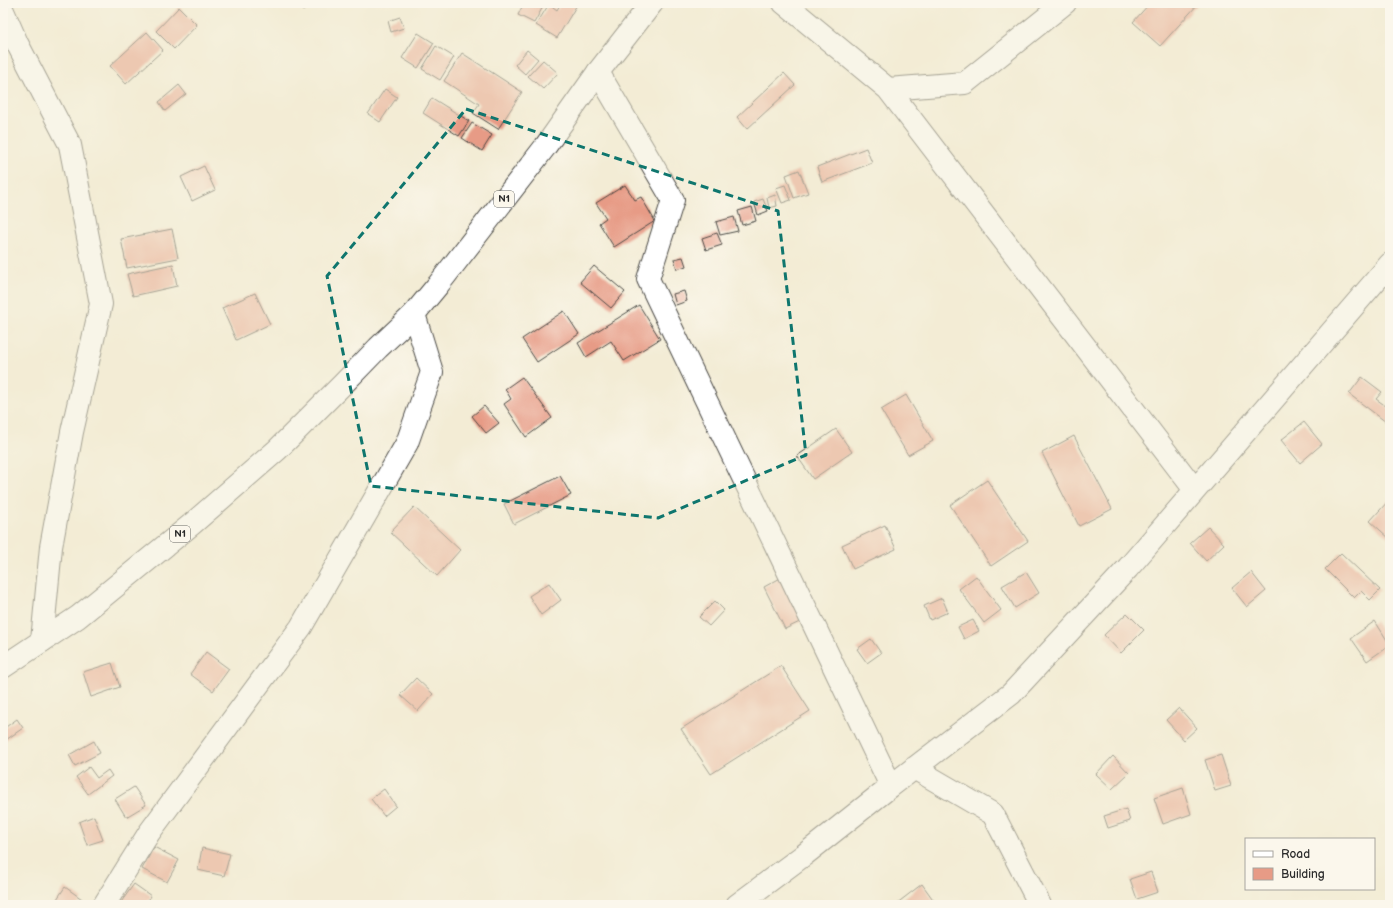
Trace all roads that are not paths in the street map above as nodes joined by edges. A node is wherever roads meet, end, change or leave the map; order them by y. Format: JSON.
{"nodes":[{"id":1,"x":652,"y":3,"type":"edge"},
{"id":2,"x":784,"y":3,"type":"edge"},
{"id":3,"x":1064,"y":3,"type":"edge"},
{"id":4,"x":3,"y":11,"type":"edge"},
{"id":5,"x":598,"y":72,"type":"junction"},
{"id":6,"x":888,"y":89,"type":"junction"},
{"id":7,"x":1390,"y":264,"type":"edge"},
{"id":8,"x":414,"y":314,"type":"junction"},
{"id":9,"x":1195,"y":490,"type":"junction"},
{"id":10,"x":42,"y":641,"type":"junction"},
{"id":11,"x":3,"y":668,"type":"edge"},
{"id":12,"x":914,"y":768,"type":"junction"},
{"id":13,"x":891,"y":786,"type":"junction"},
{"id":14,"x":104,"y":905,"type":"edge"},
{"id":15,"x":737,"y":905,"type":"edge"},
{"id":16,"x":1040,"y":905,"type":"edge"}],
"edges":[{"from":1,"to":5,"type":"street","number":"N1"},
{"from":2,"to":6,"type":"street"},
{"from":3,"to":6,"type":"street"},
{"from":4,"to":10,"type":"street"},
{"from":5,"to":8,"type":"street","number":"N1"},
{"from":5,"to":13,"type":"street"},
{"from":6,"to":9,"type":"street"},
{"from":7,"to":9,"type":"street"},
{"from":8,"to":10,"type":"street","number":"N1"},
{"from":8,"to":14,"type":"street"},
{"from":9,"to":12,"type":"street"},
{"from":10,"to":11,"type":"street","number":"N1"},
{"from":12,"to":13,"type":"street"},
{"from":12,"to":16,"type":"street"},
{"from":13,"to":15,"type":"street"}]}
